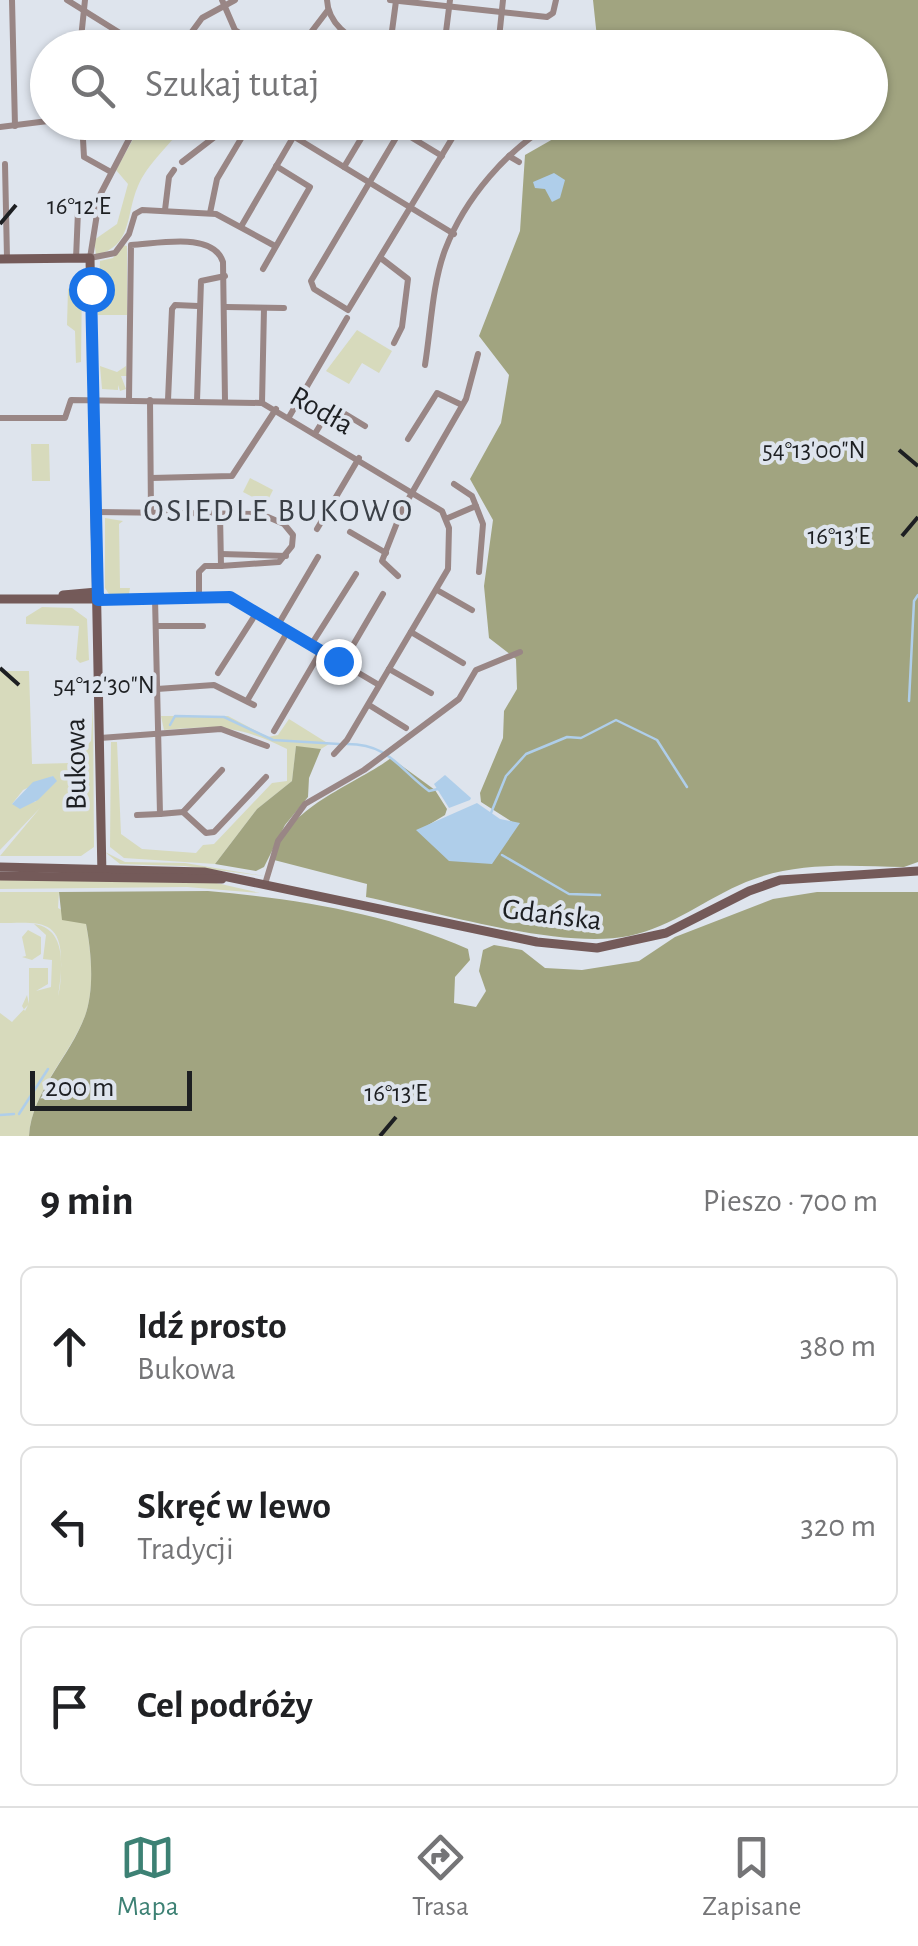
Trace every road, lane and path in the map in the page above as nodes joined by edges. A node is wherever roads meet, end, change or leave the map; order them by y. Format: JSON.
{"nodes":[{"id":1,"x":12,"y":0,"type":"edge"},
{"id":2,"x":67,"y":0,"type":"edge"},
{"id":3,"x":85,"y":0,"type":"edge"},
{"id":4,"x":236,"y":0,"type":"edge"},
{"id":5,"x":327,"y":0,"type":"edge"},
{"id":6,"x":394,"y":0,"type":"edge"},
{"id":7,"x":504,"y":0,"type":"edge"},
{"id":8,"x":556,"y":0,"type":"edge"},
{"id":9,"x":223,"y":2,"type":"edge"},
{"id":10,"x":450,"y":3,"type":"edge"},
{"id":11,"x":328,"y":10,"type":"junction"},
{"id":12,"x":82,"y":11,"type":"junction"},
{"id":13,"x":502,"y":12,"type":"junction"},
{"id":14,"x":81,"y":30,"type":"edge"},
{"id":15,"x":114,"y":30,"type":"edge"},
{"id":16,"x":193,"y":30,"type":"edge"},
{"id":17,"x":235,"y":30,"type":"edge"},
{"id":18,"x":313,"y":30,"type":"edge"},
{"id":19,"x":343,"y":30,"type":"edge"},
{"id":20,"x":392,"y":30,"type":"edge"},
{"id":21,"x":446,"y":30,"type":"edge"},
{"id":22,"x":500,"y":30,"type":"edge"},
{"id":23,"x":30,"y":124,"type":"edge"},
{"id":24,"x":0,"y":126,"type":"edge"},
{"id":25,"x":15,"y":126,"type":"junction"},
{"id":26,"x":83,"y":140,"type":"edge"},
{"id":27,"x":128,"y":140,"type":"edge"},
{"id":28,"x":211,"y":140,"type":"edge"},
{"id":29,"x":240,"y":140,"type":"edge"},
{"id":30,"x":291,"y":140,"type":"edge"},
{"id":31,"x":300,"y":140,"type":"edge"},
{"id":32,"x":360,"y":140,"type":"edge"},
{"id":33,"x":395,"y":140,"type":"edge"},
{"id":34,"x":414,"y":140,"type":"edge"},
{"id":35,"x":451,"y":140,"type":"edge"},
{"id":36,"x":524,"y":140,"type":"edge"},
{"id":37,"x":442,"y":156,"type":"junction"},
{"id":38,"x":509,"y":156,"type":"junction"},
{"id":39,"x":182,"y":162,"type":"dead end"},
{"id":40,"x":519,"y":162,"type":"dead end"},
{"id":41,"x":5,"y":164,"type":"dead end"},
{"id":42,"x":276,"y":166,"type":"junction"},
{"id":43,"x":344,"y":166,"type":"junction"},
{"id":44,"x":174,"y":170,"type":"dead end"},
{"id":45,"x":110,"y":172,"type":"junction"},
{"id":46,"x":369,"y":183,"type":"junction"},
{"id":47,"x":412,"y":208,"type":"junction"},
{"id":48,"x":165,"y":210,"type":"junction"},
{"id":49,"x":78,"y":211,"type":"dead end"},
{"id":50,"x":210,"y":212,"type":"junction"},
{"id":51,"x":242,"y":226,"type":"junction"},
{"id":52,"x":454,"y":234,"type":"junction"},
{"id":53,"x":274,"y":246,"type":"junction"},
{"id":54,"x":3,"y":258,"type":"edge"},
{"id":55,"x":76,"y":258,"type":"junction"},
{"id":56,"x":90,"y":258,"type":"junction"},
{"id":57,"x":382,"y":259,"type":"junction"},
{"id":58,"x":263,"y":269,"type":"dead end"},
{"id":59,"x":224,"y":276,"type":"junction"},
{"id":60,"x":198,"y":306,"type":"junction"},
{"id":61,"x":226,"y":307,"type":"junction"},
{"id":62,"x":264,"y":308,"type":"junction"},
{"id":63,"x":284,"y":308,"type":"dead end"},
{"id":64,"x":347,"y":314,"type":"junction"},
{"id":65,"x":394,"y":343,"type":"dead end"},
{"id":66,"x":478,"y":354,"type":"dead end"},
{"id":67,"x":425,"y":365,"type":"dead end"},
{"id":68,"x":94,"y":400,"type":"junction"},
{"id":69,"x":129,"y":400,"type":"junction"},
{"id":70,"x":150,"y":400,"type":"junction"},
{"id":71,"x":168,"y":400,"type":"junction"},
{"id":72,"x":197,"y":401,"type":"junction"},
{"id":73,"x":225,"y":401,"type":"junction"},
{"id":74,"x":262,"y":403,"type":"junction"},
{"id":75,"x":462,"y":406,"type":"junction"},
{"id":76,"x":276,"y":409,"type":"junction"},
{"id":77,"x":289,"y":417,"type":"junction"},
{"id":78,"x":2,"y":418,"type":"edge"},
{"id":79,"x":365,"y":426,"type":"dead end"},
{"id":80,"x":316,"y":432,"type":"junction"},
{"id":81,"x":408,"y":439,"type":"dead end"},
{"id":82,"x":360,"y":458,"type":"junction"},
{"id":83,"x":150,"y":478,"type":"junction"},
{"id":84,"x":454,"y":484,"type":"dead end"},
{"id":85,"x":414,"y":490,"type":"junction"},
{"id":86,"x":476,"y":506,"type":"junction"},
{"id":87,"x":96,"y":512,"type":"junction"},
{"id":88,"x":220,"y":514,"type":"junction"},
{"id":89,"x":151,"y":515,"type":"junction"},
{"id":90,"x":448,"y":518,"type":"junction"},
{"id":91,"x":318,"y":530,"type":"dead end"},
{"id":92,"x":350,"y":532,"type":"dead end"},
{"id":93,"x":386,"y":553,"type":"junction"},
{"id":94,"x":221,"y":554,"type":"junction"},
{"id":95,"x":286,"y":556,"type":"junction"},
{"id":96,"x":318,"y":556,"type":"dead end"},
{"id":97,"x":221,"y":566,"type":"junction"},
{"id":98,"x":478,"y":572,"type":"dead end"},
{"id":99,"x":356,"y":574,"type":"dead end"},
{"id":100,"x":398,"y":576,"type":"dead end"},
{"id":101,"x":437,"y":590,"type":"junction"},
{"id":102,"x":383,"y":594,"type":"dead end"},
{"id":103,"x":97,"y":596,"type":"junction"},
{"id":104,"x":199,"y":597,"type":"junction"},
{"id":105,"x":0,"y":598,"type":"edge"},
{"id":106,"x":155,"y":598,"type":"junction"},
{"id":107,"x":472,"y":610,"type":"dead end"},
{"id":108,"x":259,"y":611,"type":"junction"},
{"id":109,"x":278,"y":625,"type":"junction"},
{"id":110,"x":156,"y":626,"type":"junction"},
{"id":111,"x":203,"y":626,"type":"dead end"},
{"id":112,"x":288,"y":631,"type":"junction"},
{"id":113,"x":412,"y":632,"type":"junction"},
{"id":114,"x":311,"y":645,"type":"junction"},
{"id":115,"x":321,"y":651,"type":"junction"},
{"id":116,"x":520,"y":652,"type":"dead end"},
{"id":117,"x":463,"y":662,"type":"dead end"},
{"id":118,"x":342,"y":664,"type":"junction"},
{"id":119,"x":389,"y":669,"type":"junction"},
{"id":120,"x":218,"y":673,"type":"dead end"},
{"id":121,"x":379,"y":686,"type":"junction"},
{"id":122,"x":157,"y":688,"type":"junction"},
{"id":123,"x":430,"y":693,"type":"dead end"},
{"id":124,"x":369,"y":705,"type":"junction"},
{"id":125,"x":406,"y":728,"type":"dead end"},
{"id":126,"x":274,"y":731,"type":"dead end"},
{"id":127,"x":158,"y":736,"type":"junction"},
{"id":128,"x":100,"y":738,"type":"junction"},
{"id":129,"x":267,"y":746,"type":"dead end"},
{"id":130,"x":334,"y":754,"type":"dead end"},
{"id":131,"x":222,"y":770,"type":"dead end"},
{"id":132,"x":266,"y":777,"type":"dead end"},
{"id":133,"x":184,"y":812,"type":"junction"},
{"id":134,"x":160,"y":814,"type":"junction"},
{"id":135,"x":137,"y":815,"type":"dead end"},
{"id":136,"x":0,"y":867,"type":"edge"},
{"id":137,"x":102,"y":872,"type":"junction"},
{"id":138,"x":918,"y":872,"type":"edge"},
{"id":139,"x":0,"y":876,"type":"edge"},
{"id":140,"x":264,"y":886,"type":"junction"}],
"edges":[{"from":1,"to":25,"type":"street"},
{"from":2,"to":12,"type":"street"},
{"from":3,"to":12,"type":"street"},
{"from":4,"to":9,"type":"street"},
{"from":5,"to":11,"type":"street"},
{"from":6,"to":10,"type":"street"},
{"from":6,"to":20,"type":"street"},
{"from":7,"to":13,"type":"street"},
{"from":8,"to":13,"type":"street"},
{"from":9,"to":16,"type":"street"},
{"from":9,"to":17,"type":"street"},
{"from":10,"to":13,"type":"street"},
{"from":10,"to":21,"type":"street"},
{"from":11,"to":18,"type":"street"},
{"from":11,"to":19,"type":"street"},
{"from":12,"to":14,"type":"street"},
{"from":12,"to":15,"type":"street"},
{"from":13,"to":22,"type":"street"},
{"from":23,"to":25,"type":"street"},
{"from":24,"to":25,"type":"street"},
{"from":26,"to":45,"type":"street"},
{"from":27,"to":45,"type":"street","name":"Bukowa"},
{"from":28,"to":39,"type":"street"},
{"from":29,"to":50,"type":"street"},
{"from":30,"to":42,"type":"street"},
{"from":31,"to":43,"type":"street"},
{"from":32,"to":43,"type":"street"},
{"from":33,"to":46,"type":"street"},
{"from":34,"to":37,"type":"street"},
{"from":35,"to":37,"type":"street"},
{"from":36,"to":38,"type":"street"},
{"from":37,"to":47,"type":"street"},
{"from":38,"to":40,"type":"street"},
{"from":38,"to":52,"type":"street"},
{"from":41,"to":54,"type":"street"},
{"from":42,"to":51,"type":"street"},
{"from":42,"to":53,"type":"street"},
{"from":43,"to":46,"type":"street"},
{"from":44,"to":48,"type":"street"},
{"from":45,"to":56,"type":"street","name":"Bukowa"},
{"from":46,"to":47,"type":"street"},
{"from":46,"to":64,"type":"street"},
{"from":47,"to":52,"type":"street"},
{"from":47,"to":57,"type":"street"},
{"from":48,"to":50,"type":"street"},
{"from":48,"to":56,"type":"street"},
{"from":49,"to":55,"type":"street"},
{"from":50,"to":51,"type":"street"},
{"from":51,"to":53,"type":"street"},
{"from":52,"to":67,"type":"street"},
{"from":53,"to":58,"type":"street"},
{"from":54,"to":55,"type":"main road"},
{"from":55,"to":56,"type":"main road"},
{"from":56,"to":68,"type":"main road","name":"Bukowa"},
{"from":57,"to":64,"type":"street"},
{"from":57,"to":65,"type":"street"},
{"from":59,"to":60,"type":"street"},
{"from":59,"to":61,"type":"street"},
{"from":59,"to":69,"type":"street"},
{"from":60,"to":71,"type":"street"},
{"from":60,"to":72,"type":"street"},
{"from":61,"to":62,"type":"street"},
{"from":61,"to":73,"type":"street"},
{"from":62,"to":63,"type":"street"},
{"from":62,"to":74,"type":"street"},
{"from":64,"to":77,"type":"street"},
{"from":66,"to":75,"type":"street"},
{"from":68,"to":69,"type":"street","name":"Rodła"},
{"from":68,"to":78,"type":"street"},
{"from":68,"to":87,"type":"main road","name":"Bukowa"},
{"from":69,"to":70,"type":"street","name":"Rodła"},
{"from":70,"to":71,"type":"street","name":"Rodła"},
{"from":70,"to":83,"type":"street"},
{"from":71,"to":72,"type":"street","name":"Rodła"},
{"from":72,"to":73,"type":"street","name":"Rodła"},
{"from":73,"to":74,"type":"street","name":"Rodła"},
{"from":74,"to":76,"type":"street","name":"Rodła"},
{"from":75,"to":81,"type":"street"},
{"from":75,"to":85,"type":"street"},
{"from":76,"to":77,"type":"street","name":"Rodła"},
{"from":76,"to":83,"type":"street"},
{"from":77,"to":80,"type":"street","name":"Rodła"},
{"from":79,"to":80,"type":"street"},
{"from":80,"to":82,"type":"street","name":"Rodła"},
{"from":82,"to":85,"type":"street","name":"Rodła"},
{"from":82,"to":91,"type":"street"},
{"from":83,"to":89,"type":"street"},
{"from":84,"to":86,"type":"street"},
{"from":85,"to":90,"type":"street","name":"Rodła"},
{"from":85,"to":93,"type":"street"},
{"from":86,"to":90,"type":"street"},
{"from":86,"to":98,"type":"street"},
{"from":87,"to":89,"type":"street"},
{"from":87,"to":103,"type":"main road","name":"Bukowa"},
{"from":88,"to":89,"type":"street"},
{"from":88,"to":94,"type":"street"},
{"from":88,"to":95,"type":"street"},
{"from":90,"to":101,"type":"street"},
{"from":92,"to":93,"type":"street"},
{"from":93,"to":100,"type":"street"},
{"from":94,"to":95,"type":"street"},
{"from":94,"to":97,"type":"street"},
{"from":95,"to":97,"type":"street"},
{"from":96,"to":109,"type":"street"},
{"from":97,"to":104,"type":"street"},
{"from":99,"to":114,"type":"street"},
{"from":101,"to":107,"type":"street"},
{"from":101,"to":113,"type":"street"},
{"from":102,"to":118,"type":"street"},
{"from":103,"to":105,"type":"main road"},
{"from":103,"to":106,"type":"street"},
{"from":103,"to":128,"type":"main road","name":"Bukowa"},
{"from":104,"to":106,"type":"street"},
{"from":104,"to":108,"type":"street"},
{"from":106,"to":110,"type":"street"},
{"from":108,"to":109,"type":"street"},
{"from":108,"to":120,"type":"street"},
{"from":109,"to":112,"type":"street"},
{"from":110,"to":111,"type":"street"},
{"from":110,"to":122,"type":"street"},
{"from":112,"to":114,"type":"street"},
{"from":112,"to":122,"type":"street"},
{"from":113,"to":117,"type":"street"},
{"from":113,"to":119,"type":"street"},
{"from":114,"to":115,"type":"street"},
{"from":115,"to":118,"type":"street"},
{"from":115,"to":126,"type":"street"},
{"from":116,"to":140,"type":"street"},
{"from":118,"to":121,"type":"street"},
{"from":119,"to":121,"type":"street"},
{"from":119,"to":123,"type":"street"},
{"from":121,"to":124,"type":"street"},
{"from":122,"to":127,"type":"street"},
{"from":124,"to":125,"type":"street"},
{"from":124,"to":130,"type":"street"},
{"from":127,"to":128,"type":"street"},
{"from":127,"to":129,"type":"street"},
{"from":127,"to":134,"type":"street"},
{"from":128,"to":137,"type":"main road","name":"Bukowa"},
{"from":131,"to":133,"type":"street"},
{"from":132,"to":133,"type":"street"},
{"from":133,"to":134,"type":"street"},
{"from":134,"to":135,"type":"street"},
{"from":136,"to":137,"type":"main road","name":"Gdańska"},
{"from":137,"to":139,"type":"main road","name":"Gdańska"},
{"from":137,"to":140,"type":"main road","name":"Gdańska"},
{"from":138,"to":140,"type":"main road","name":"Gdańska"}]}
